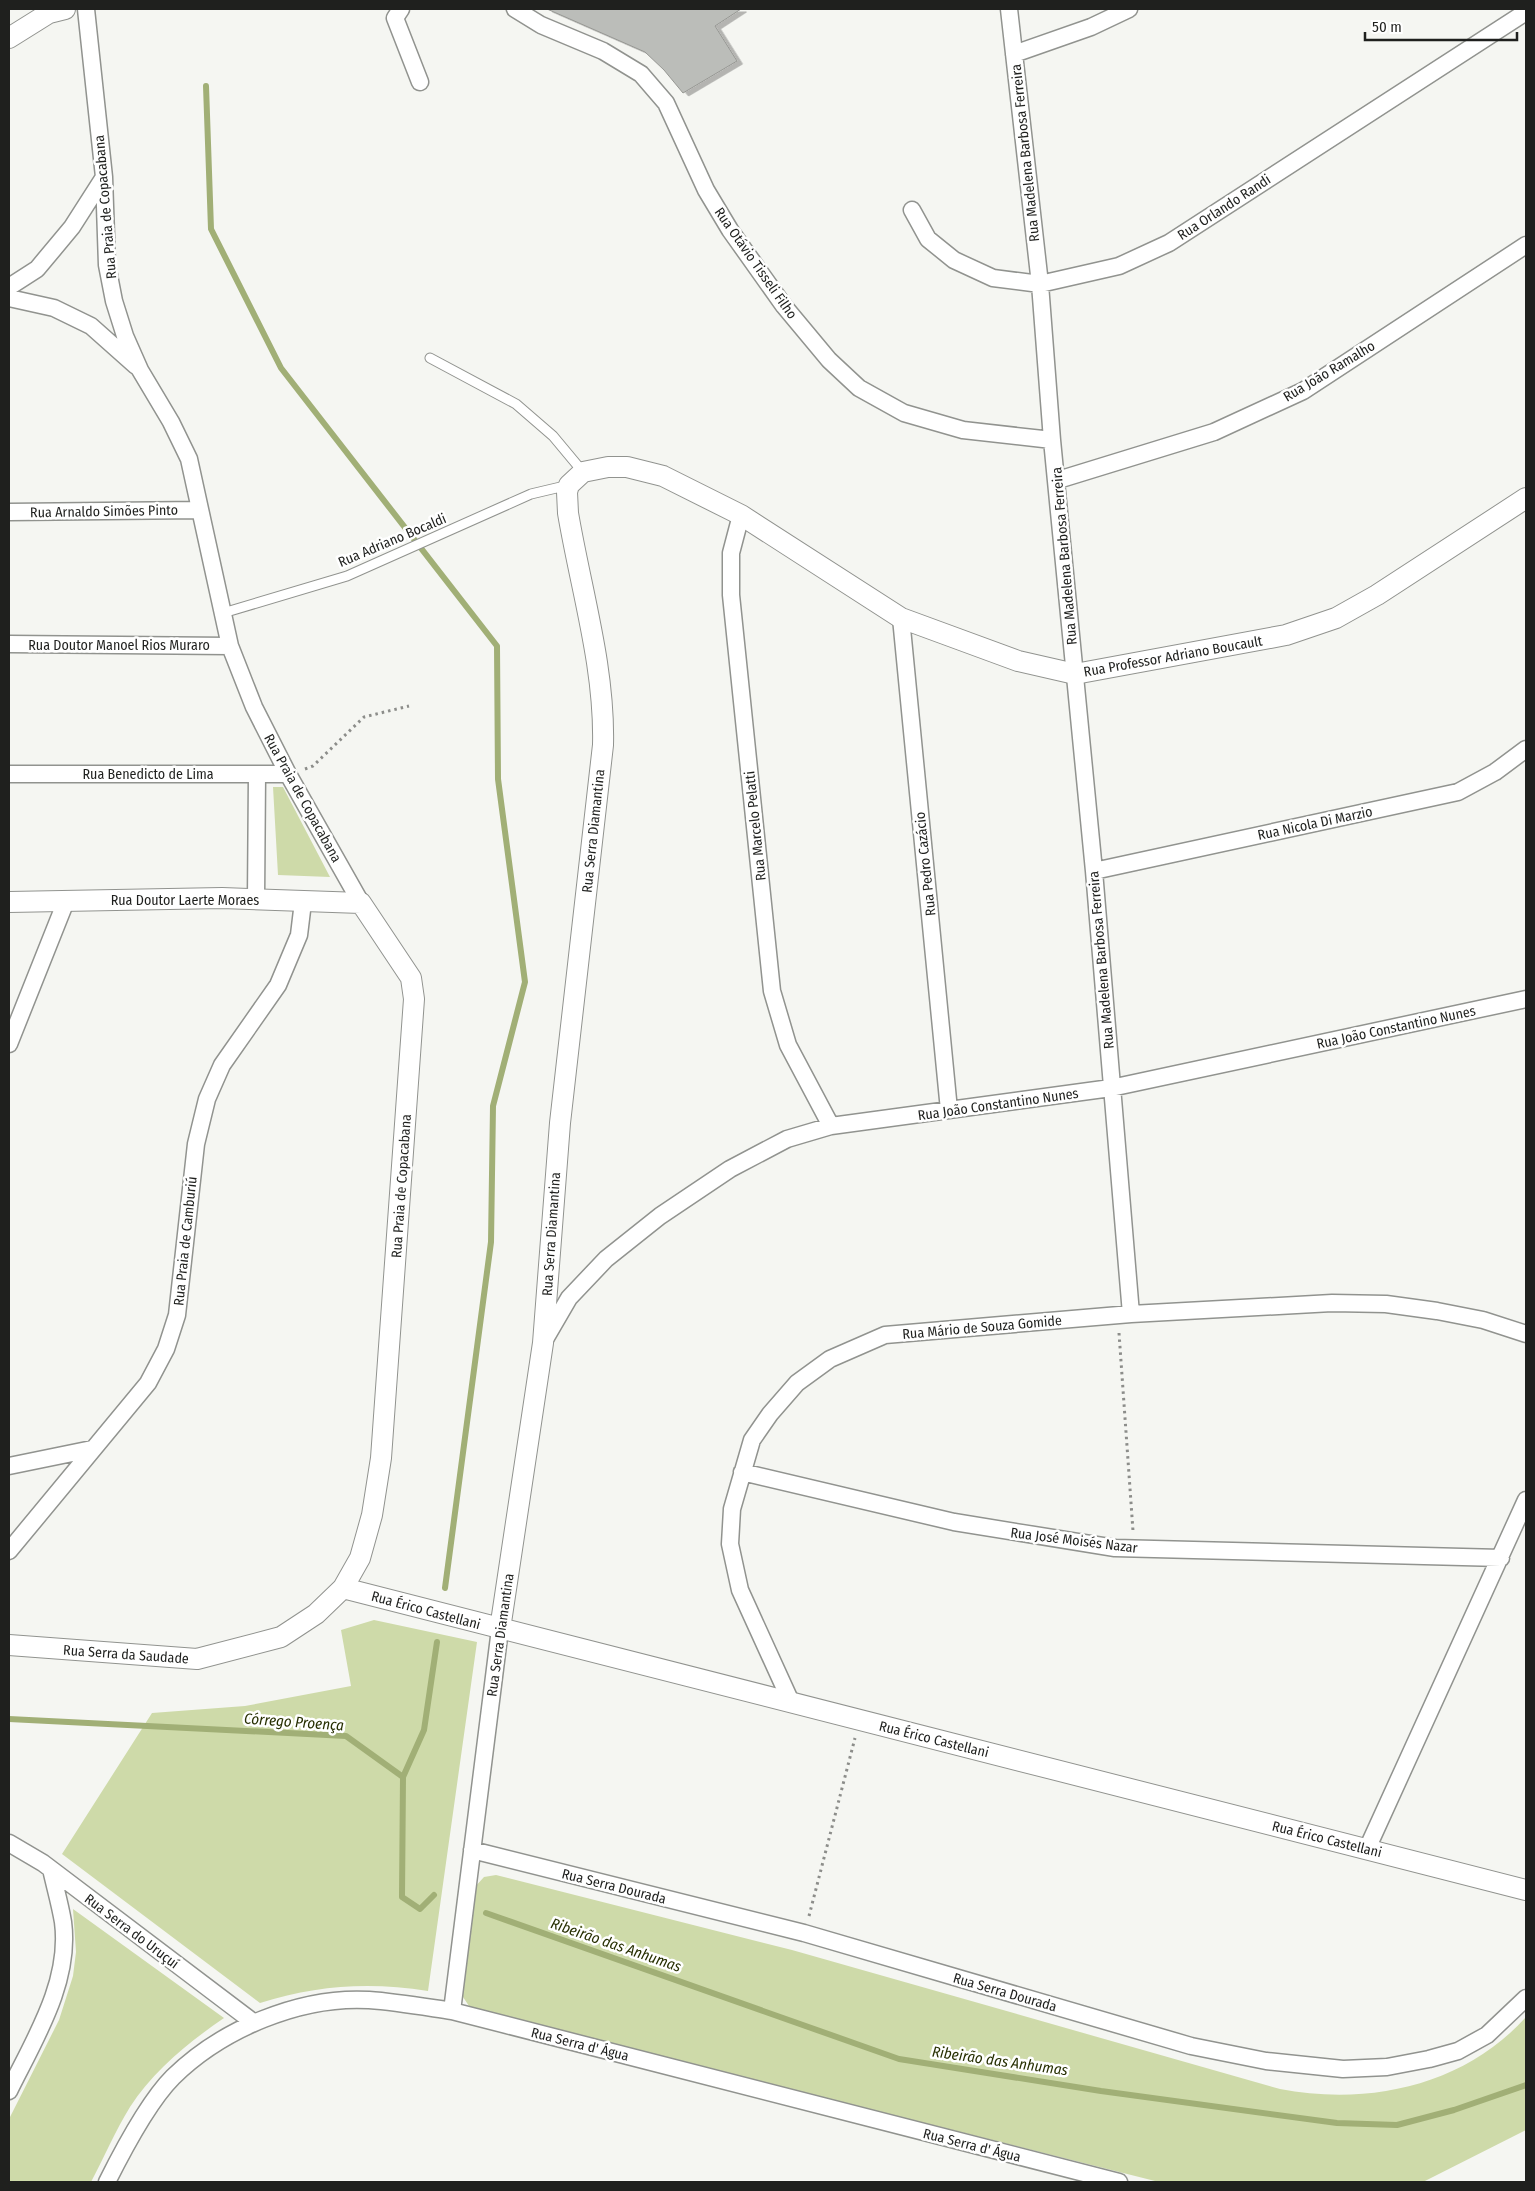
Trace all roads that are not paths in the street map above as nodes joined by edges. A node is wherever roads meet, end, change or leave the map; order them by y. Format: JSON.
{"nodes":[{"id":1,"x":65,"y":9,"type":"edge"},
{"id":2,"x":86,"y":9,"type":"edge"},
{"id":3,"x":401,"y":9,"type":"edge"},
{"id":4,"x":515,"y":9,"type":"edge"},
{"id":5,"x":1009,"y":9,"type":"edge"},
{"id":6,"x":1129,"y":9,"type":"edge"},
{"id":7,"x":1526,"y":12,"type":"edge"},
{"id":8,"x":9,"y":38,"type":"edge"},
{"id":9,"x":1014,"y":54,"type":"junction"},
{"id":10,"x":420,"y":82,"type":"dead end"},
{"id":11,"x":104,"y":177,"type":"junction"},
{"id":12,"x":912,"y":210,"type":"dead end"},
{"id":13,"x":1526,"y":245,"type":"edge"},
{"id":14,"x":1040,"y":284,"type":"junction"},
{"id":15,"x":9,"y":287,"type":"edge"},
{"id":16,"x":9,"y":298,"type":"edge"},
{"id":17,"x":430,"y":358,"type":"dead end"},
{"id":18,"x":140,"y":370,"type":"junction"},
{"id":19,"x":1052,"y":440,"type":"junction"},
{"id":20,"x":581,"y":475,"type":"junction"},
{"id":21,"x":1058,"y":480,"type":"junction"},
{"id":22,"x":1526,"y":498,"type":"edge"},
{"id":23,"x":200,"y":510,"type":"junction"},
{"id":24,"x":9,"y":512,"type":"edge"},
{"id":25,"x":741,"y":515,"type":"junction"},
{"id":26,"x":223,"y":613,"type":"junction"},
{"id":27,"x":901,"y":618,"type":"junction"},
{"id":28,"x":9,"y":644,"type":"edge"},
{"id":29,"x":230,"y":646,"type":"junction"},
{"id":30,"x":1075,"y":674,"type":"junction"},
{"id":31,"x":1526,"y":749,"type":"edge"},
{"id":32,"x":9,"y":774,"type":"edge"},
{"id":33,"x":288,"y":774,"type":"junction"},
{"id":34,"x":256,"y":775,"type":"junction"},
{"id":35,"x":1094,"y":871,"type":"junction"},
{"id":36,"x":256,"y":898,"type":"junction"},
{"id":37,"x":66,"y":901,"type":"junction"},
{"id":38,"x":9,"y":902,"type":"edge"},
{"id":39,"x":303,"y":902,"type":"junction"},
{"id":40,"x":361,"y":903,"type":"junction"},
{"id":41,"x":1526,"y":999,"type":"edge"},
{"id":42,"x":9,"y":1044,"type":"edge"},
{"id":43,"x":1111,"y":1088,"type":"junction"},
{"id":44,"x":949,"y":1110,"type":"junction"},
{"id":45,"x":831,"y":1126,"type":"junction"},
{"id":46,"x":1124,"y":1314,"type":"junction"},
{"id":47,"x":1526,"y":1334,"type":"edge"},
{"id":48,"x":543,"y":1343,"type":"junction"},
{"id":49,"x":92,"y":1448,"type":"junction"},
{"id":50,"x":9,"y":1466,"type":"edge"},
{"id":51,"x":742,"y":1472,"type":"junction"},
{"id":52,"x":1526,"y":1500,"type":"edge"},
{"id":53,"x":9,"y":1551,"type":"edge"},
{"id":54,"x":1501,"y":1558,"type":"junction"},
{"id":55,"x":343,"y":1588,"type":"junction"},
{"id":56,"x":500,"y":1628,"type":"junction"},
{"id":57,"x":9,"y":1645,"type":"edge"},
{"id":58,"x":791,"y":1702,"type":"junction"},
{"id":59,"x":9,"y":1843,"type":"edge"},
{"id":60,"x":1367,"y":1849,"type":"junction"},
{"id":61,"x":472,"y":1850,"type":"junction"},
{"id":62,"x":51,"y":1869,"type":"junction"},
{"id":63,"x":1526,"y":1890,"type":"edge"},
{"id":64,"x":1526,"y":1998,"type":"edge"},
{"id":65,"x":452,"y":2011,"type":"junction"},
{"id":66,"x":253,"y":2022,"type":"junction"},
{"id":67,"x":9,"y":2091,"type":"edge"},
{"id":68,"x":107,"y":2182,"type":"edge"},
{"id":69,"x":1119,"y":2182,"type":"edge"}],
"edges":[{"from":1,"to":8,"type":"street"},
{"from":2,"to":11,"type":"street","name":"Rua Praia de Copacabana"},
{"from":3,"to":10,"type":"street"},
{"from":4,"to":19,"type":"street","name":"Rua Otávio Tisseli Filho"},
{"from":5,"to":9,"type":"street","name":"Rua Madelena Barbosa Ferreira"},
{"from":6,"to":9,"type":"street"},
{"from":7,"to":14,"type":"street","name":"Rua Orlando Randi"},
{"from":9,"to":14,"type":"street","name":"Rua Madelena Barbosa Ferreira"},
{"from":11,"to":15,"type":"street"},
{"from":11,"to":18,"type":"street","name":"Rua Praia de Copacabana"},
{"from":12,"to":14,"type":"street","name":"Rua Orlando Randi"},
{"from":13,"to":21,"type":"street","name":"Rua João Ramalho"},
{"from":14,"to":19,"type":"street","name":"Rua Madelena Barbosa Ferreira"},
{"from":16,"to":18,"type":"street"},
{"from":17,"to":20,"type":"lane"},
{"from":18,"to":23,"type":"street","name":"Rua Praia de Copacabana"},
{"from":19,"to":21,"type":"street","name":"Rua Madelena Barbosa Ferreira"},
{"from":20,"to":25,"type":"street","name":"Rua Professor Adriano Boucault"},
{"from":20,"to":26,"type":"lane","name":"Rua Adriano Bocaldi"},
{"from":20,"to":48,"type":"street","name":"Rua Serra Diamantina"},
{"from":21,"to":30,"type":"street","name":"Rua Madelena Barbosa Ferreira"},
{"from":22,"to":30,"type":"street","name":"Rua Professor Adriano Boucault"},
{"from":23,"to":24,"type":"street","name":"Rua Arnaldo Simões Pinto"},
{"from":23,"to":26,"type":"street","name":"Rua Praia de Copacabana"},
{"from":25,"to":27,"type":"street","name":"Rua Professor Adriano Boucault"},
{"from":25,"to":45,"type":"street","name":"Rua Marcelo Pelatti"},
{"from":26,"to":29,"type":"street","name":"Rua Praia de Copacabana"},
{"from":27,"to":30,"type":"street","name":"Rua Professor Adriano Boucault"},
{"from":27,"to":44,"type":"street","name":"Rua Pedro Cazácio"},
{"from":28,"to":29,"type":"street","name":"Rua Doutor Manoel Rios Muraro"},
{"from":29,"to":33,"type":"street","name":"Rua Praia de Copacabana"},
{"from":30,"to":35,"type":"street","name":"Rua Madelena Barbosa Ferreira"},
{"from":31,"to":35,"type":"street","name":"Rua Nicola Di Marzio"},
{"from":32,"to":34,"type":"street","name":"Rua Benedicto de Lima"},
{"from":33,"to":34,"type":"street","name":"Rua Benedicto de Lima"},
{"from":33,"to":40,"type":"street","name":"Rua Praia de Copacabana"},
{"from":34,"to":36,"type":"street"},
{"from":35,"to":43,"type":"street","name":"Rua Madelena Barbosa Ferreira"},
{"from":36,"to":37,"type":"street","name":"Rua Doutor Laerte Moraes"},
{"from":36,"to":39,"type":"street","name":"Rua Doutor Laerte Moraes"},
{"from":37,"to":38,"type":"street","name":"Rua Doutor Laerte Moraes"},
{"from":37,"to":42,"type":"street"},
{"from":39,"to":40,"type":"street","name":"Rua Doutor Laerte Moraes"},
{"from":39,"to":49,"type":"street","name":"Rua Praia de Camburiú"},
{"from":40,"to":55,"type":"street","name":"Rua Praia de Copacabana"},
{"from":41,"to":43,"type":"street","name":"Rua João Constantino Nunes"},
{"from":43,"to":44,"type":"street","name":"Rua João Constantino Nunes"},
{"from":43,"to":46,"type":"street","name":"Rua Madelena Barbosa Ferreira"},
{"from":44,"to":45,"type":"street","name":"Rua João Constantino Nunes"},
{"from":45,"to":48,"type":"street","name":"Rua João Constantino Nunes"},
{"from":46,"to":47,"type":"street","name":"Rua Mário de Souza Gomide"},
{"from":46,"to":51,"type":"street","name":"Rua Mário de Souza Gomide"},
{"from":48,"to":56,"type":"street","name":"Rua Serra Diamantina"},
{"from":49,"to":50,"type":"street"},
{"from":49,"to":53,"type":"street","name":"Rua Praia de Camburiú"},
{"from":51,"to":54,"type":"street","name":"Rua José Moisés Nazar"},
{"from":51,"to":58,"type":"street","name":"Rua Mário de Souza Gomide"},
{"from":52,"to":54,"type":"street"},
{"from":54,"to":60,"type":"street"},
{"from":55,"to":56,"type":"street","name":"Rua Érico Castellani"},
{"from":55,"to":57,"type":"street","name":"Rua Serra da Saudade"},
{"from":56,"to":58,"type":"street","name":"Rua Érico Castellani"},
{"from":56,"to":61,"type":"street","name":"Rua Serra Diamantina"},
{"from":58,"to":60,"type":"street","name":"Rua Érico Castellani"},
{"from":59,"to":62,"type":"street","name":"Rua Serra do Uruçuí"},
{"from":60,"to":63,"type":"street","name":"Rua Érico Castellani"},
{"from":61,"to":64,"type":"street","name":"Rua Serra Dourada"},
{"from":61,"to":65,"type":"street","name":"Rua Serra Diamantina"},
{"from":62,"to":66,"type":"street","name":"Rua Serra do Uruçuí"},
{"from":62,"to":67,"type":"street"},
{"from":65,"to":66,"type":"street","name":"Rua Serra d' Água"},
{"from":65,"to":69,"type":"street","name":"Rua Serra d' Água"},
{"from":66,"to":68,"type":"street","name":"Rua Serra d' Água"}]}
